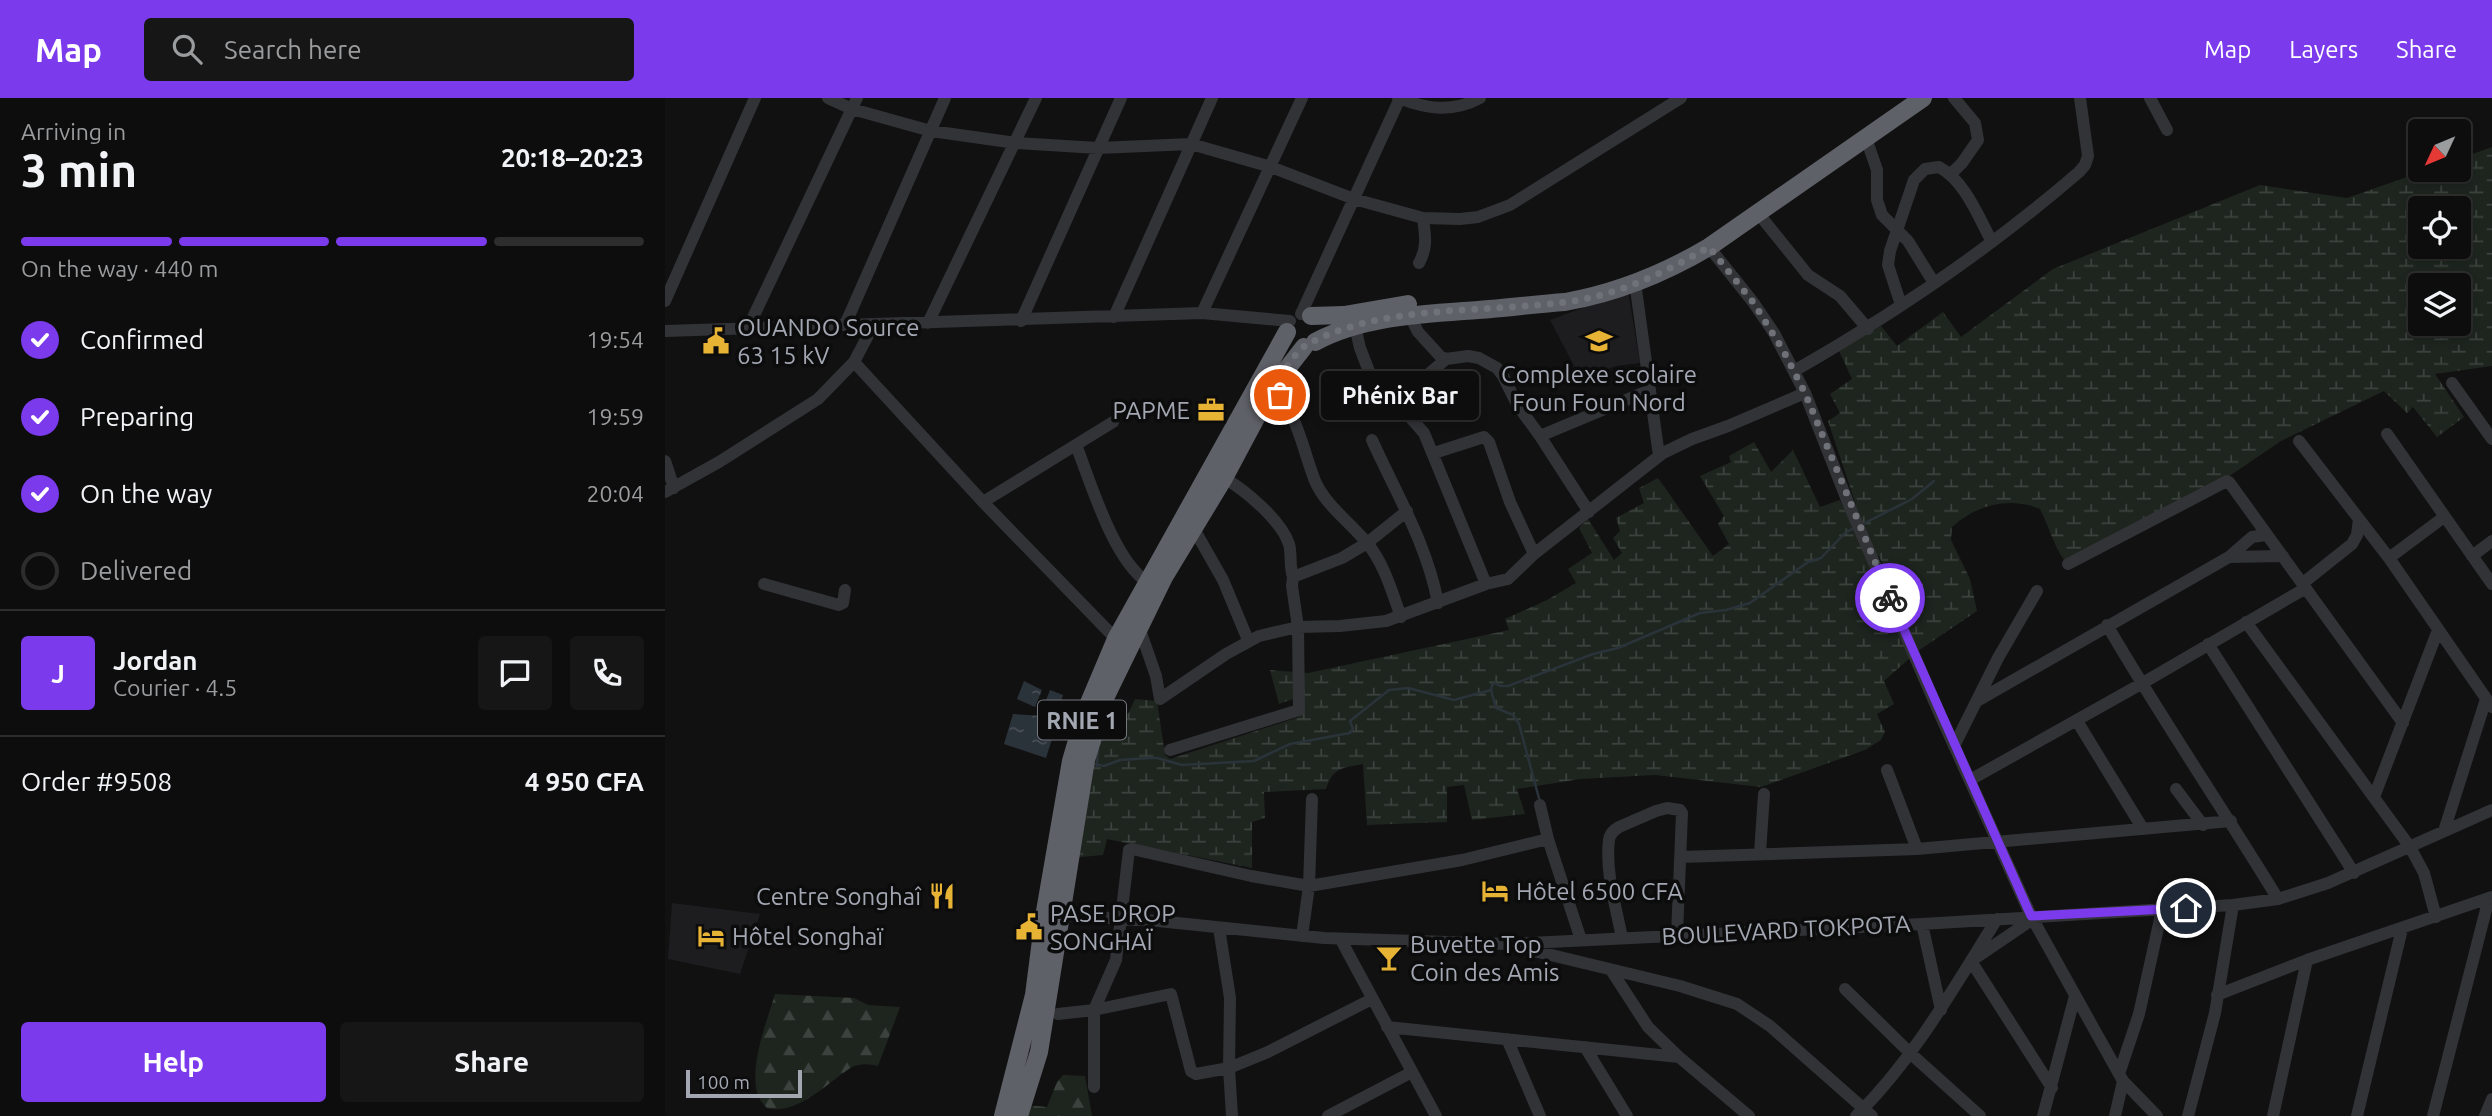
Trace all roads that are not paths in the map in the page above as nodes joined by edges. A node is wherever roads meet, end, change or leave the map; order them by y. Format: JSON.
{"nodes":[{"id":1,"x":755,"y":98,"type":"edge"},
{"id":2,"x":828,"y":98,"type":"edge"},
{"id":3,"x":945,"y":98,"type":"edge"},
{"id":4,"x":1036,"y":98,"type":"edge"},
{"id":5,"x":1121,"y":98,"type":"edge"},
{"id":6,"x":1212,"y":98,"type":"edge"},
{"id":7,"x":1302,"y":98,"type":"edge"},
{"id":8,"x":1400,"y":98,"type":"edge"},
{"id":9,"x":1480,"y":98,"type":"edge"},
{"id":10,"x":1681,"y":98,"type":"edge"},
{"id":11,"x":1907,"y":98,"type":"edge"},
{"id":12,"x":1923,"y":98,"type":"edge"},
{"id":13,"x":1954,"y":98,"type":"edge"},
{"id":14,"x":2080,"y":98,"type":"edge"},
{"id":15,"x":2150,"y":98,"type":"edge"},
{"id":16,"x":855,"y":103,"type":"edge"},
{"id":17,"x":2167,"y":130,"type":"dead end"},
{"id":18,"x":931,"y":131,"type":"junction"},
{"id":19,"x":1866,"y":138,"type":"junction"},
{"id":20,"x":1016,"y":143,"type":"junction"},
{"id":21,"x":1191,"y":144,"type":"junction"},
{"id":22,"x":1098,"y":148,"type":"junction"},
{"id":23,"x":1271,"y":167,"type":"junction"},
{"id":24,"x":1951,"y":174,"type":"junction"},
{"id":25,"x":1354,"y":199,"type":"junction"},
{"id":26,"x":1758,"y":214,"type":"junction"},
{"id":27,"x":1423,"y":218,"type":"junction"},
{"id":28,"x":1898,"y":230,"type":"junction"},
{"id":29,"x":1992,"y":242,"type":"junction"},
{"id":30,"x":1709,"y":247,"type":"junction"},
{"id":31,"x":1419,"y":263,"type":"dead end"},
{"id":32,"x":1635,"y":282,"type":"junction"},
{"id":33,"x":1934,"y":283,"type":"junction"},
{"id":34,"x":665,"y":301,"type":"edge"},
{"id":35,"x":1901,"y":306,"type":"junction"},
{"id":36,"x":1202,"y":313,"type":"junction"},
{"id":37,"x":1413,"y":315,"type":"junction"},
{"id":38,"x":1114,"y":317,"type":"junction"},
{"id":39,"x":1021,"y":321,"type":"junction"},
{"id":40,"x":1297,"y":321,"type":"junction"},
{"id":41,"x":928,"y":323,"type":"junction"},
{"id":42,"x":845,"y":325,"type":"junction"},
{"id":43,"x":873,"y":326,"type":"junction"},
{"id":44,"x":1355,"y":326,"type":"junction"},
{"id":45,"x":748,"y":328,"type":"junction"},
{"id":46,"x":1868,"y":329,"type":"junction"},
{"id":47,"x":665,"y":331,"type":"edge"},
{"id":48,"x":1310,"y":344,"type":"junction"},
{"id":49,"x":1446,"y":359,"type":"junction"},
{"id":50,"x":854,"y":362,"type":"junction"},
{"id":51,"x":1794,"y":371,"type":"junction"},
{"id":52,"x":1423,"y":379,"type":"dead end"},
{"id":53,"x":2452,"y":383,"type":"dead end"},
{"id":54,"x":1272,"y":388,"type":"junction"},
{"id":55,"x":1650,"y":390,"type":"junction"},
{"id":56,"x":1805,"y":393,"type":"junction"},
{"id":57,"x":1113,"y":422,"type":"dead end"},
{"id":58,"x":2388,"y":434,"type":"dead end"},
{"id":59,"x":1540,"y":436,"type":"junction"},
{"id":60,"x":2492,"y":439,"type":"edge"},
{"id":61,"x":1372,"y":440,"type":"dead end"},
{"id":62,"x":2299,"y":441,"type":"dead end"},
{"id":63,"x":1076,"y":445,"type":"junction"},
{"id":64,"x":1434,"y":453,"type":"junction"},
{"id":65,"x":1658,"y":456,"type":"junction"},
{"id":66,"x":665,"y":461,"type":"edge"},
{"id":67,"x":1224,"y":478,"type":"junction"},
{"id":68,"x":670,"y":490,"type":"edge"},
{"id":69,"x":983,"y":502,"type":"junction"},
{"id":70,"x":1407,"y":511,"type":"junction"},
{"id":71,"x":1589,"y":513,"type":"junction"},
{"id":72,"x":2444,"y":517,"type":"junction"},
{"id":73,"x":2359,"y":519,"type":"junction"},
{"id":74,"x":1194,"y":529,"type":"junction"},
{"id":75,"x":2266,"y":535,"type":"junction"},
{"id":76,"x":2492,"y":541,"type":"edge"},
{"id":77,"x":1367,"y":543,"type":"junction"},
{"id":78,"x":2353,"y":544,"type":"junction"},
{"id":79,"x":2379,"y":544,"type":"junction"},
{"id":80,"x":1534,"y":554,"type":"junction"},
{"id":81,"x":2283,"y":556,"type":"junction"},
{"id":82,"x":2472,"y":556,"type":"junction"},
{"id":83,"x":2229,"y":558,"type":"junction"},
{"id":84,"x":2389,"y":558,"type":"junction"},
{"id":85,"x":2068,"y":565,"type":"dead end"},
{"id":86,"x":1293,"y":576,"type":"junction"},
{"id":87,"x":1147,"y":582,"type":"junction"},
{"id":88,"x":764,"y":584,"type":"dead end"},
{"id":89,"x":1486,"y":584,"type":"junction"},
{"id":90,"x":2492,"y":584,"type":"edge"},
{"id":91,"x":2305,"y":586,"type":"junction"},
{"id":92,"x":845,"y":590,"type":"dead end"},
{"id":93,"x":2037,"y":591,"type":"dead end"},
{"id":94,"x":1438,"y":603,"type":"junction"},
{"id":95,"x":1401,"y":617,"type":"junction"},
{"id":96,"x":2246,"y":622,"type":"junction"},
{"id":97,"x":2107,"y":625,"type":"junction"},
{"id":98,"x":1139,"y":627,"type":"junction"},
{"id":99,"x":1298,"y":627,"type":"junction"},
{"id":100,"x":2438,"y":630,"type":"junction"},
{"id":101,"x":1116,"y":639,"type":"junction"},
{"id":102,"x":1248,"y":640,"type":"junction"},
{"id":103,"x":2208,"y":644,"type":"junction"},
{"id":104,"x":2141,"y":684,"type":"junction"},
{"id":105,"x":1977,"y":701,"type":"junction"},
{"id":106,"x":2489,"y":703,"type":"edge"},
{"id":107,"x":2077,"y":721,"type":"junction"},
{"id":108,"x":2403,"y":723,"type":"junction"},
{"id":109,"x":1954,"y":746,"type":"junction"},
{"id":110,"x":1170,"y":750,"type":"dead end"},
{"id":111,"x":1887,"y":770,"type":"dead end"},
{"id":112,"x":1970,"y":780,"type":"junction"},
{"id":113,"x":2176,"y":789,"type":"dead end"},
{"id":114,"x":1764,"y":794,"type":"dead end"},
{"id":115,"x":2374,"y":797,"type":"junction"},
{"id":116,"x":1312,"y":799,"type":"dead end"},
{"id":117,"x":1540,"y":805,"type":"dead end"},
{"id":118,"x":2492,"y":810,"type":"edge"},
{"id":119,"x":2231,"y":821,"type":"junction"},
{"id":120,"x":2203,"y":825,"type":"junction"},
{"id":121,"x":2143,"y":828,"type":"junction"},
{"id":122,"x":2444,"y":831,"type":"junction"},
{"id":123,"x":1548,"y":839,"type":"junction"},
{"id":124,"x":1997,"y":842,"type":"junction"},
{"id":125,"x":2410,"y":847,"type":"junction"},
{"id":126,"x":1917,"y":849,"type":"junction"},
{"id":127,"x":1760,"y":853,"type":"junction"},
{"id":128,"x":1681,"y":857,"type":"junction"},
{"id":129,"x":2354,"y":873,"type":"junction"},
{"id":130,"x":1310,"y":886,"type":"junction"},
{"id":131,"x":2491,"y":898,"type":"edge"},
{"id":132,"x":2278,"y":899,"type":"junction"},
{"id":133,"x":2233,"y":905,"type":"junction"},
{"id":134,"x":2162,"y":910,"type":"junction"},
{"id":135,"x":1062,"y":915,"type":"junction"},
{"id":136,"x":2032,"y":917,"type":"junction"},
{"id":137,"x":1119,"y":918,"type":"junction"},
{"id":138,"x":2436,"y":918,"type":"junction"},
{"id":139,"x":1997,"y":919,"type":"junction"},
{"id":140,"x":1922,"y":924,"type":"junction"},
{"id":141,"x":1219,"y":928,"type":"junction"},
{"id":142,"x":2402,"y":929,"type":"junction"},
{"id":143,"x":1678,"y":935,"type":"junction"},
{"id":144,"x":1302,"y":936,"type":"junction"},
{"id":145,"x":1622,"y":938,"type":"junction"},
{"id":146,"x":1341,"y":940,"type":"junction"},
{"id":147,"x":1581,"y":940,"type":"junction"},
{"id":148,"x":1508,"y":944,"type":"junction"},
{"id":149,"x":2307,"y":960,"type":"junction"},
{"id":150,"x":1971,"y":961,"type":"junction"},
{"id":151,"x":1611,"y":970,"type":"junction"},
{"id":152,"x":1845,"y":989,"type":"dead end"},
{"id":153,"x":2217,"y":995,"type":"junction"},
{"id":154,"x":2075,"y":996,"type":"junction"},
{"id":155,"x":1372,"y":999,"type":"junction"},
{"id":156,"x":1094,"y":1010,"type":"junction"},
{"id":157,"x":1941,"y":1010,"type":"junction"},
{"id":158,"x":1058,"y":1014,"type":"dead end"},
{"id":159,"x":1387,"y":1027,"type":"junction"},
{"id":160,"x":1507,"y":1038,"type":"junction"},
{"id":161,"x":1585,"y":1048,"type":"junction"},
{"id":162,"x":1910,"y":1053,"type":"junction"},
{"id":163,"x":1679,"y":1057,"type":"junction"},
{"id":164,"x":1229,"y":1068,"type":"junction"},
{"id":165,"x":1412,"y":1072,"type":"junction"},
{"id":166,"x":2121,"y":1077,"type":"junction"},
{"id":167,"x":1094,"y":1087,"type":"dead end"},
{"id":168,"x":2052,"y":1088,"type":"junction"},
{"id":169,"x":2492,"y":1099,"type":"edge"},
{"id":170,"x":1355,"y":1110,"type":"edge"},
{"id":171,"x":1864,"y":1113,"type":"edge"},
{"id":172,"x":1003,"y":1116,"type":"edge"},
{"id":173,"x":1019,"y":1116,"type":"edge"},
{"id":174,"x":1233,"y":1116,"type":"edge"},
{"id":175,"x":1328,"y":1116,"type":"edge"},
{"id":176,"x":1436,"y":1116,"type":"edge"},
{"id":177,"x":1540,"y":1116,"type":"edge"},
{"id":178,"x":1627,"y":1116,"type":"edge"},
{"id":179,"x":1749,"y":1116,"type":"edge"},
{"id":180,"x":1980,"y":1116,"type":"edge"},
{"id":181,"x":2043,"y":1116,"type":"edge"},
{"id":182,"x":2115,"y":1116,"type":"edge"},
{"id":183,"x":2157,"y":1116,"type":"edge"},
{"id":184,"x":2188,"y":1116,"type":"edge"},
{"id":185,"x":2273,"y":1116,"type":"edge"},
{"id":186,"x":2357,"y":1116,"type":"edge"},
{"id":187,"x":2433,"y":1116,"type":"edge"},
{"id":188,"x":2485,"y":1116,"type":"edge"}],
"edges":[{"from":1,"to":34,"type":"street"},
{"from":2,"to":16,"type":"street"},
{"from":3,"to":18,"type":"street"},
{"from":4,"to":20,"type":"street"},
{"from":5,"to":22,"type":"street"},
{"from":6,"to":21,"type":"street"},
{"from":7,"to":23,"type":"street"},
{"from":8,"to":9,"type":"street"},
{"from":8,"to":25,"type":"street"},
{"from":10,"to":27,"type":"street"},
{"from":11,"to":40,"type":"highway"},
{"from":12,"to":19,"type":"highway","number":"RNIE 1"},
{"from":13,"to":24,"type":"street"},
{"from":14,"to":29,"type":"street"},
{"from":15,"to":17,"type":"street"},
{"from":16,"to":18,"type":"street"},
{"from":16,"to":45,"type":"street"},
{"from":18,"to":20,"type":"street"},
{"from":18,"to":42,"type":"street"},
{"from":19,"to":26,"type":"highway","number":"RNIE 1"},
{"from":19,"to":28,"type":"street"},
{"from":20,"to":22,"type":"street"},
{"from":20,"to":41,"type":"street"},
{"from":21,"to":22,"type":"street"},
{"from":21,"to":23,"type":"street"},
{"from":21,"to":38,"type":"street"},
{"from":22,"to":39,"type":"street"},
{"from":23,"to":25,"type":"street"},
{"from":23,"to":36,"type":"street"},
{"from":24,"to":28,"type":"street"},
{"from":24,"to":29,"type":"street"},
{"from":25,"to":27,"type":"street"},
{"from":25,"to":40,"type":"street"},
{"from":26,"to":30,"type":"highway","number":"RNIE 1"},
{"from":26,"to":46,"type":"street"},
{"from":27,"to":31,"type":"street"},
{"from":28,"to":33,"type":"street"},
{"from":28,"to":35,"type":"street"},
{"from":29,"to":33,"type":"street"},
{"from":30,"to":32,"type":"highway","number":"RNIE 1"},
{"from":30,"to":51,"type":"street"},
{"from":32,"to":37,"type":"highway","number":"RNIE 1"},
{"from":32,"to":55,"type":"street"},
{"from":33,"to":35,"type":"street"},
{"from":35,"to":46,"type":"street"},
{"from":36,"to":38,"type":"street"},
{"from":36,"to":40,"type":"street"},
{"from":37,"to":44,"type":"highway","number":"RNIE 1"},
{"from":37,"to":49,"type":"street"},
{"from":38,"to":39,"type":"street"},
{"from":39,"to":41,"type":"street"},
{"from":40,"to":48,"type":"highway"},
{"from":40,"to":48,"type":"highway"},
{"from":40,"to":87,"type":"highway","number":"RNIE 1"},
{"from":41,"to":43,"type":"street"},
{"from":42,"to":43,"type":"street"},
{"from":42,"to":45,"type":"street"},
{"from":43,"to":50,"type":"street"},
{"from":44,"to":48,"type":"highway","number":"RNIE 1"},
{"from":44,"to":64,"type":"street"},
{"from":45,"to":47,"type":"street"},
{"from":46,"to":51,"type":"street"},
{"from":48,"to":54,"type":"highway","number":"RNIE 1"},
{"from":49,"to":52,"type":"street"},
{"from":49,"to":59,"type":"street"},
{"from":50,"to":68,"type":"street"},
{"from":50,"to":69,"type":"street"},
{"from":51,"to":56,"type":"street"},
{"from":53,"to":60,"type":"street"},
{"from":54,"to":67,"type":"highway","number":"RNIE 1"},
{"from":54,"to":77,"type":"street"},
{"from":55,"to":59,"type":"street"},
{"from":55,"to":65,"type":"street"},
{"from":56,"to":65,"type":"street"},
{"from":56,"to":109,"type":"street"},
{"from":57,"to":63,"type":"street"},
{"from":58,"to":72,"type":"street"},
{"from":59,"to":71,"type":"street"},
{"from":61,"to":70,"type":"street"},
{"from":62,"to":73,"type":"street"},
{"from":63,"to":69,"type":"street"},
{"from":63,"to":87,"type":"street"},
{"from":64,"to":80,"type":"street"},
{"from":64,"to":89,"type":"street"},
{"from":65,"to":71,"type":"street"},
{"from":66,"to":68,"type":"street"},
{"from":67,"to":74,"type":"highway","number":"RNIE 1"},
{"from":67,"to":86,"type":"street"},
{"from":69,"to":101,"type":"street"},
{"from":70,"to":77,"type":"street"},
{"from":70,"to":94,"type":"street"},
{"from":71,"to":80,"type":"street"},
{"from":72,"to":82,"type":"street"},
{"from":72,"to":84,"type":"street"},
{"from":73,"to":78,"type":"street"},
{"from":73,"to":79,"type":"street"},
{"from":74,"to":98,"type":"highway","number":"RNIE 1"},
{"from":74,"to":102,"type":"street"},
{"from":75,"to":81,"type":"street"},
{"from":75,"to":83,"type":"street"},
{"from":75,"to":85,"type":"street"},
{"from":76,"to":82,"type":"street"},
{"from":77,"to":86,"type":"street"},
{"from":77,"to":95,"type":"street"},
{"from":78,"to":79,"type":"street"},
{"from":78,"to":91,"type":"street"},
{"from":79,"to":84,"type":"street"},
{"from":80,"to":89,"type":"street"},
{"from":81,"to":83,"type":"street"},
{"from":81,"to":91,"type":"street"},
{"from":82,"to":90,"type":"street"},
{"from":83,"to":97,"type":"street"},
{"from":84,"to":100,"type":"street"},
{"from":86,"to":99,"type":"street"},
{"from":87,"to":101,"type":"highway","number":"RNIE 1"},
{"from":88,"to":92,"type":"street"},
{"from":89,"to":94,"type":"street"},
{"from":91,"to":96,"type":"street"},
{"from":91,"to":108,"type":"street"},
{"from":93,"to":105,"type":"street"},
{"from":94,"to":95,"type":"street"},
{"from":95,"to":99,"type":"street"},
{"from":96,"to":103,"type":"street"},
{"from":96,"to":115,"type":"street"},
{"from":97,"to":104,"type":"street"},
{"from":97,"to":105,"type":"street"},
{"from":98,"to":102,"type":"street"},
{"from":98,"to":135,"type":"highway","number":"RNIE 1"},
{"from":99,"to":102,"type":"street"},
{"from":99,"to":110,"type":"street"},
{"from":100,"to":106,"type":"street"},
{"from":100,"to":108,"type":"street"},
{"from":101,"to":172,"type":"highway","number":"RNIE 1"},
{"from":103,"to":104,"type":"street"},
{"from":103,"to":129,"type":"street"},
{"from":104,"to":107,"type":"street"},
{"from":104,"to":119,"type":"street"},
{"from":105,"to":109,"type":"street"},
{"from":106,"to":122,"type":"street"},
{"from":107,"to":112,"type":"street"},
{"from":107,"to":121,"type":"street"},
{"from":108,"to":115,"type":"street"},
{"from":109,"to":112,"type":"street"},
{"from":111,"to":126,"type":"street"},
{"from":112,"to":124,"type":"street"},
{"from":113,"to":120,"type":"street"},
{"from":114,"to":127,"type":"street"},
{"from":115,"to":125,"type":"street"},
{"from":116,"to":130,"type":"street"},
{"from":117,"to":123,"type":"street"},
{"from":118,"to":122,"type":"street","name":"BOULEVARD TOKPOTA"},
{"from":119,"to":120,"type":"street"},
{"from":119,"to":132,"type":"street"},
{"from":120,"to":121,"type":"street"},
{"from":121,"to":124,"type":"street"},
{"from":122,"to":125,"type":"street","name":"BOULEVARD TOKPOTA"},
{"from":123,"to":130,"type":"street"},
{"from":123,"to":147,"type":"street"},
{"from":124,"to":126,"type":"street"},
{"from":124,"to":136,"type":"street"},
{"from":125,"to":129,"type":"street","name":"BOULEVARD TOKPOTA"},
{"from":125,"to":138,"type":"street"},
{"from":126,"to":127,"type":"street"},
{"from":127,"to":128,"type":"street"},
{"from":128,"to":143,"type":"street"},
{"from":128,"to":145,"type":"street"},
{"from":129,"to":132,"type":"street","name":"BOULEVARD TOKPOTA"},
{"from":130,"to":137,"type":"street"},
{"from":130,"to":144,"type":"street"},
{"from":131,"to":138,"type":"street"},
{"from":131,"to":187,"type":"street"},
{"from":132,"to":133,"type":"street","name":"BOULEVARD TOKPOTA"},
{"from":133,"to":134,"type":"street","name":"BOULEVARD TOKPOTA"},
{"from":133,"to":153,"type":"street"},
{"from":134,"to":136,"type":"street","name":"BOULEVARD TOKPOTA"},
{"from":134,"to":166,"type":"street"},
{"from":135,"to":137,"type":"street","name":"BOULEVARD TOKPOTA"},
{"from":135,"to":173,"type":"highway","number":"RNIE 1"},
{"from":136,"to":139,"type":"street","name":"BOULEVARD TOKPOTA"},
{"from":136,"to":150,"type":"street"},
{"from":136,"to":154,"type":"street"},
{"from":137,"to":141,"type":"street","name":"BOULEVARD TOKPOTA"},
{"from":137,"to":156,"type":"street"},
{"from":138,"to":142,"type":"street"},
{"from":139,"to":140,"type":"street","name":"BOULEVARD TOKPOTA"},
{"from":139,"to":150,"type":"street"},
{"from":140,"to":143,"type":"street","name":"BOULEVARD TOKPOTA"},
{"from":140,"to":157,"type":"street"},
{"from":141,"to":144,"type":"street","name":"BOULEVARD TOKPOTA"},
{"from":141,"to":164,"type":"street"},
{"from":142,"to":149,"type":"street"},
{"from":142,"to":186,"type":"street"},
{"from":143,"to":145,"type":"street","name":"BOULEVARD TOKPOTA"},
{"from":144,"to":146,"type":"street","name":"BOULEVARD TOKPOTA"},
{"from":145,"to":147,"type":"street","name":"BOULEVARD TOKPOTA"},
{"from":146,"to":148,"type":"street","name":"BOULEVARD TOKPOTA"},
{"from":146,"to":155,"type":"street"},
{"from":147,"to":148,"type":"street","name":"BOULEVARD TOKPOTA"},
{"from":148,"to":151,"type":"street"},
{"from":149,"to":153,"type":"street"},
{"from":149,"to":185,"type":"street"},
{"from":150,"to":157,"type":"street"},
{"from":150,"to":168,"type":"street"},
{"from":151,"to":163,"type":"street"},
{"from":151,"to":171,"type":"street"},
{"from":152,"to":162,"type":"street"},
{"from":153,"to":184,"type":"street"},
{"from":154,"to":166,"type":"street"},
{"from":154,"to":168,"type":"street"},
{"from":155,"to":159,"type":"street"},
{"from":155,"to":164,"type":"street"},
{"from":156,"to":158,"type":"street"},
{"from":156,"to":164,"type":"street"},
{"from":156,"to":167,"type":"street"},
{"from":157,"to":162,"type":"street"},
{"from":159,"to":160,"type":"street"},
{"from":159,"to":165,"type":"street"},
{"from":160,"to":161,"type":"street"},
{"from":160,"to":177,"type":"street"},
{"from":161,"to":163,"type":"street"},
{"from":161,"to":178,"type":"street"},
{"from":162,"to":171,"type":"street"},
{"from":162,"to":180,"type":"street"},
{"from":163,"to":179,"type":"street"},
{"from":164,"to":174,"type":"street"},
{"from":165,"to":170,"type":"street"},
{"from":165,"to":176,"type":"street"},
{"from":166,"to":182,"type":"street"},
{"from":166,"to":183,"type":"street"},
{"from":168,"to":181,"type":"street"},
{"from":169,"to":188,"type":"street"},
{"from":170,"to":175,"type":"street"}]}
